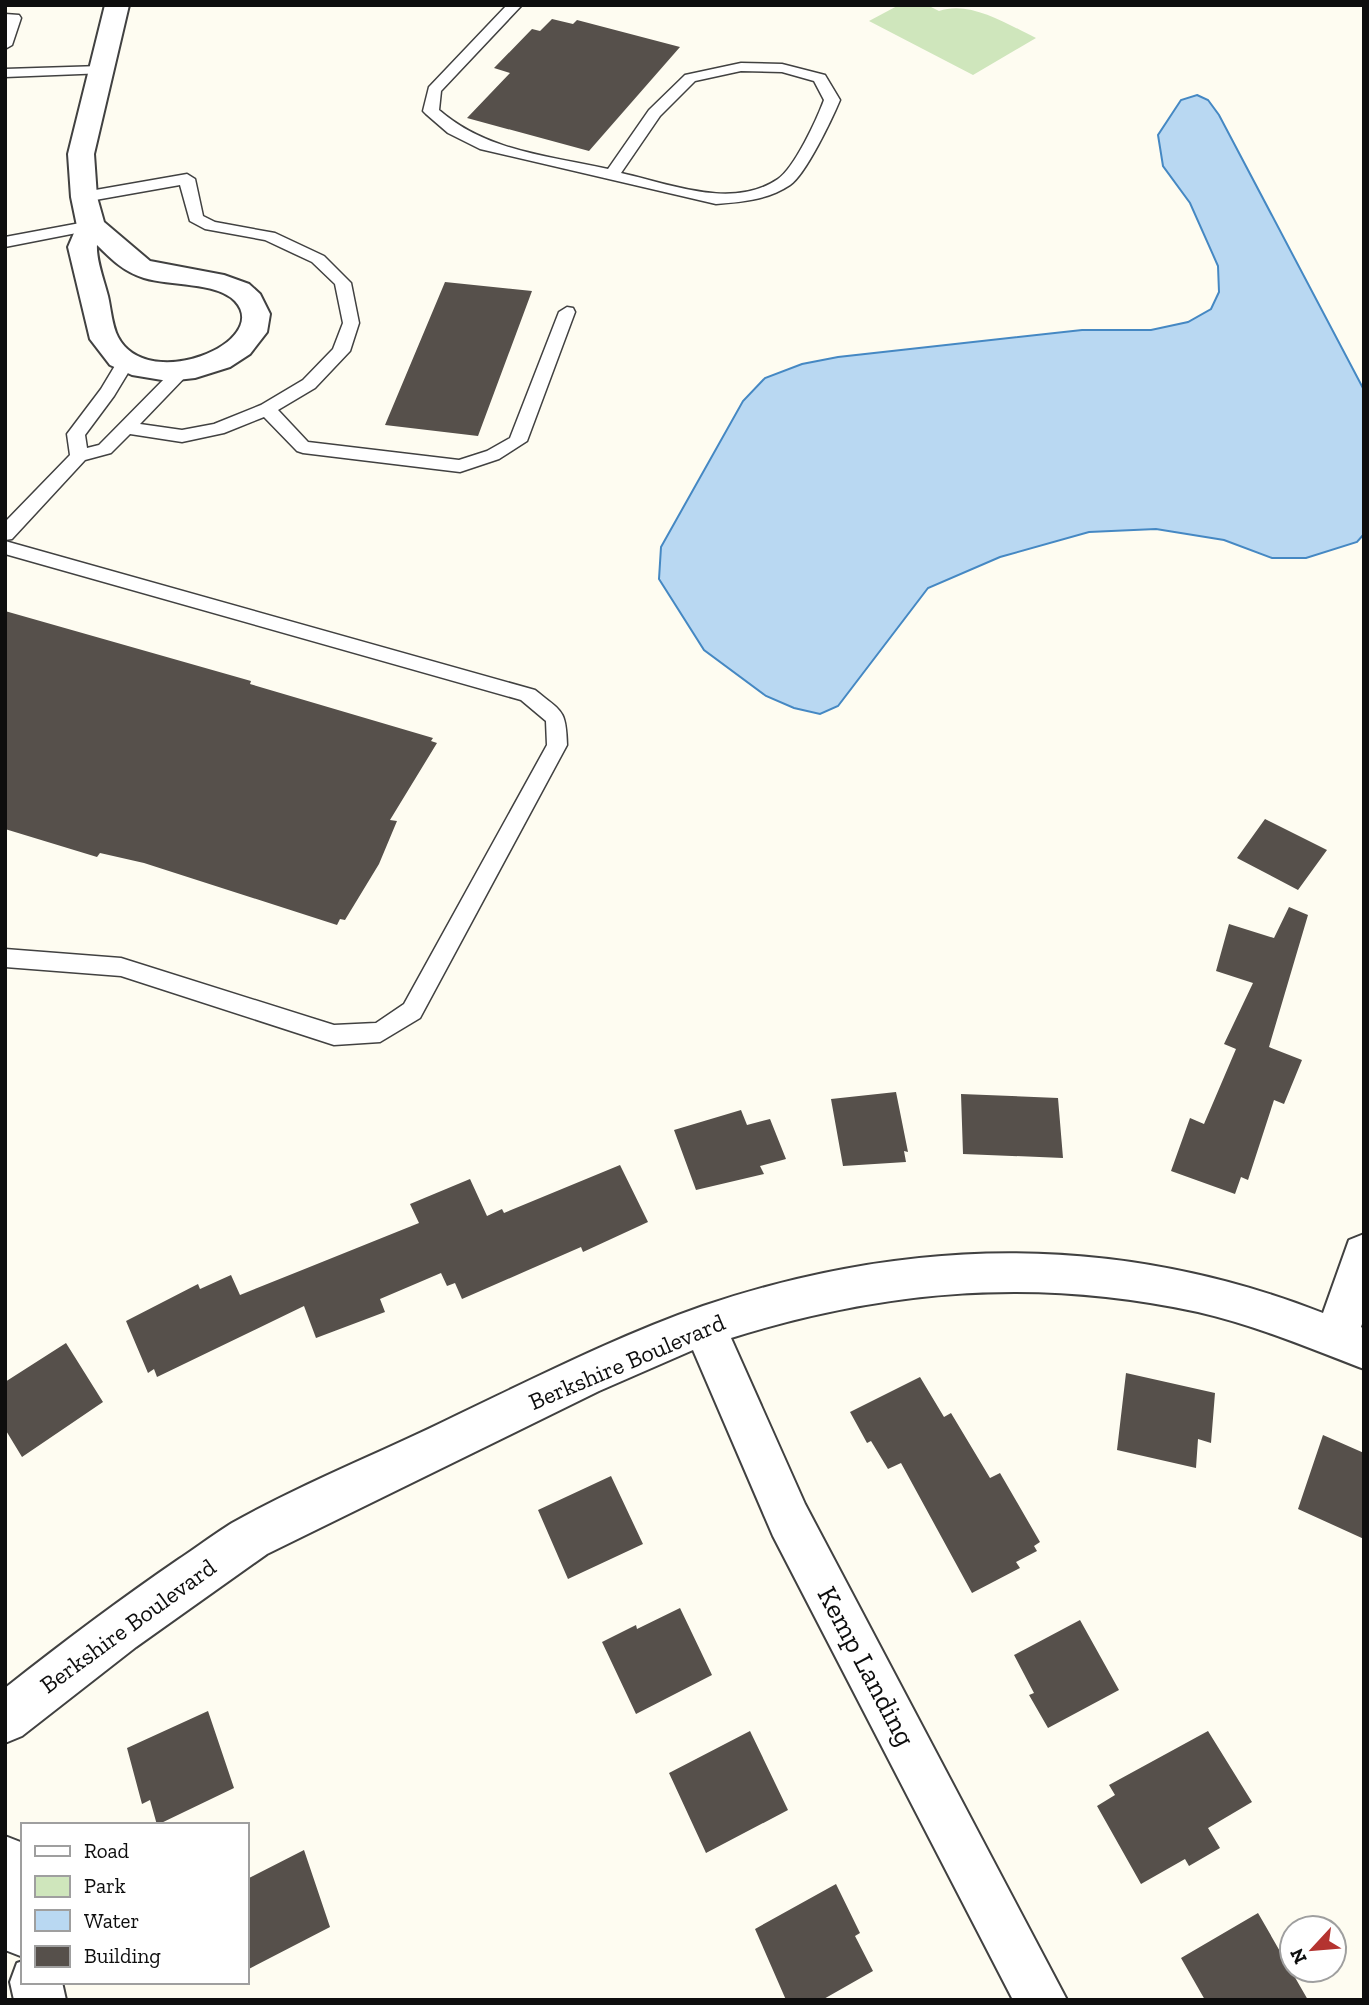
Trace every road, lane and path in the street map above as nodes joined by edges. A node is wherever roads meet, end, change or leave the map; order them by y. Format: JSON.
{"nodes":[{"id":1,"x":117,"y":5,"type":"edge"},
{"id":2,"x":515,"y":5,"type":"edge"},
{"id":3,"x":5,"y":18,"type":"edge"},
{"id":4,"x":5,"y":44,"type":"edge"},
{"id":5,"x":101,"y":70,"type":"junction"},
{"id":6,"x":5,"y":73,"type":"edge"},
{"id":7,"x":612,"y":175,"type":"junction"},
{"id":8,"x":83,"y":197,"type":"junction"},
{"id":9,"x":91,"y":226,"type":"junction"},
{"id":10,"x":5,"y":242,"type":"edge"},
{"id":11,"x":567,"y":312,"type":"dead end"},
{"id":12,"x":125,"y":363,"type":"junction"},
{"id":13,"x":180,"y":373,"type":"junction"},
{"id":14,"x":267,"y":409,"type":"junction"},
{"id":15,"x":127,"y":428,"type":"junction"},
{"id":16,"x":79,"y":456,"type":"junction"},
{"id":17,"x":5,"y":534,"type":"edge"},
{"id":18,"x":5,"y":547,"type":"edge"},
{"id":19,"x":5,"y":958,"type":"edge"},
{"id":20,"x":1364,"y":1253,"type":"edge"},
{"id":21,"x":704,"y":1326,"type":"junction"},
{"id":22,"x":1350,"y":1343,"type":"edge"},
{"id":23,"x":5,"y":1719,"type":"edge"},
{"id":24,"x":5,"y":1861,"type":"edge"},
{"id":25,"x":21,"y":1923,"type":"edge"},
{"id":26,"x":1041,"y":2000,"type":"edge"}],
"edges":[{"from":1,"to":5,"type":"street"},
{"from":2,"to":7,"type":"lane"},
{"from":3,"to":4,"type":"lane"},
{"from":5,"to":6,"type":"lane"},
{"from":5,"to":8,"type":"street"},
{"from":7,"to":7,"type":"lane"},
{"from":8,"to":9,"type":"street"},
{"from":8,"to":14,"type":"lane"},
{"from":9,"to":10,"type":"lane"},
{"from":9,"to":12,"type":"street"},
{"from":9,"to":13,"type":"street"},
{"from":11,"to":14,"type":"lane"},
{"from":12,"to":13,"type":"street"},
{"from":12,"to":16,"type":"lane"},
{"from":13,"to":15,"type":"lane"},
{"from":14,"to":15,"type":"lane"},
{"from":15,"to":16,"type":"lane"},
{"from":16,"to":17,"type":"lane"},
{"from":18,"to":19,"type":"lane"},
{"from":20,"to":22,"type":"street"},
{"from":21,"to":22,"type":"street","name":"Berkshire Boulevard"},
{"from":21,"to":23,"type":"street","name":"Berkshire Boulevard"},
{"from":21,"to":26,"type":"street","name":"Kemp Landing"},
{"from":24,"to":25,"type":"street"}]}
